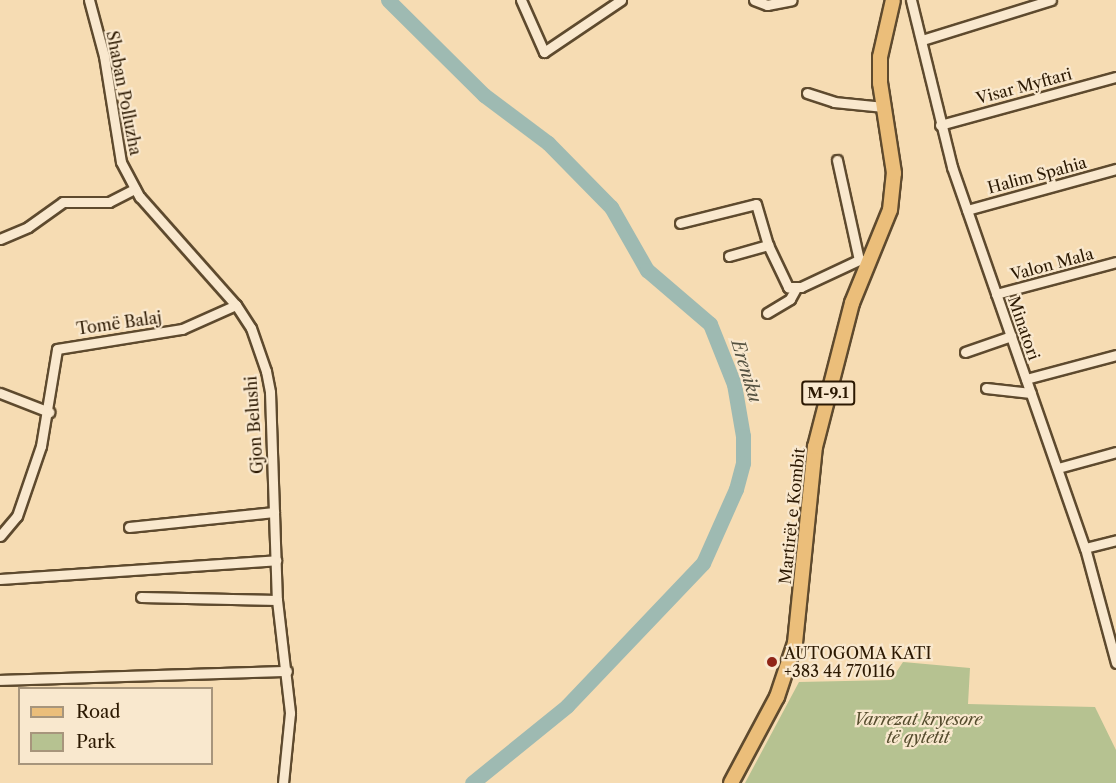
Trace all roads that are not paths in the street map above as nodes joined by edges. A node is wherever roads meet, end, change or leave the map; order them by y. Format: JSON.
{"nodes":[{"id":1,"x":89,"y":0,"type":"edge"},
{"id":2,"x":521,"y":0,"type":"edge"},
{"id":3,"x":621,"y":0,"type":"edge"},
{"id":4,"x":754,"y":0,"type":"edge"},
{"id":5,"x":792,"y":0,"type":"edge"},
{"id":6,"x":893,"y":0,"type":"edge"},
{"id":7,"x":911,"y":0,"type":"edge"},
{"id":8,"x":1051,"y":0,"type":"edge"},
{"id":9,"x":922,"y":40,"type":"junction"},
{"id":10,"x":1116,"y":77,"type":"edge"},
{"id":11,"x":807,"y":93,"type":"dead end"},
{"id":12,"x":884,"y":107,"type":"junction"},
{"id":13,"x":940,"y":125,"type":"junction"},
{"id":14,"x":837,"y":160,"type":"dead end"},
{"id":15,"x":1116,"y":169,"type":"edge"},
{"id":16,"x":135,"y":189,"type":"junction"},
{"id":17,"x":967,"y":210,"type":"junction"},
{"id":18,"x":680,"y":223,"type":"dead end"},
{"id":19,"x":0,"y":239,"type":"edge"},
{"id":20,"x":768,"y":245,"type":"junction"},
{"id":21,"x":729,"y":256,"type":"dead end"},
{"id":22,"x":864,"y":261,"type":"junction"},
{"id":23,"x":1116,"y":262,"type":"edge"},
{"id":24,"x":796,"y":288,"type":"junction"},
{"id":25,"x":996,"y":294,"type":"junction"},
{"id":26,"x":236,"y":305,"type":"junction"},
{"id":27,"x":767,"y":313,"type":"dead end"},
{"id":28,"x":1011,"y":336,"type":"junction"},
{"id":29,"x":965,"y":352,"type":"dead end"},
{"id":30,"x":1116,"y":355,"type":"edge"},
{"id":31,"x":1026,"y":379,"type":"junction"},
{"id":32,"x":986,"y":388,"type":"dead end"},
{"id":33,"x":0,"y":393,"type":"edge"},
{"id":34,"x":1030,"y":393,"type":"junction"},
{"id":35,"x":49,"y":412,"type":"junction"},
{"id":36,"x":1116,"y":452,"type":"edge"},
{"id":37,"x":1058,"y":468,"type":"junction"},
{"id":38,"x":274,"y":512,"type":"junction"},
{"id":39,"x":129,"y":527,"type":"dead end"},
{"id":40,"x":0,"y":536,"type":"edge"},
{"id":41,"x":1116,"y":540,"type":"edge"},
{"id":42,"x":1085,"y":548,"type":"junction"},
{"id":43,"x":276,"y":560,"type":"junction"},
{"id":44,"x":0,"y":579,"type":"edge"},
{"id":45,"x":141,"y":597,"type":"dead end"},
{"id":46,"x":277,"y":600,"type":"junction"},
{"id":47,"x":1116,"y":663,"type":"edge"},
{"id":48,"x":287,"y":671,"type":"junction"},
{"id":49,"x":0,"y":680,"type":"edge"},
{"id":50,"x":283,"y":783,"type":"edge"},
{"id":51,"x":731,"y":783,"type":"edge"}],
"edges":[{"from":1,"to":16,"type":"street","name":"Shaban Polluzha"},
{"from":2,"to":3,"type":"street"},
{"from":4,"to":5,"type":"street"},
{"from":6,"to":12,"type":"main road","name":"Martirët e Kombit","number":"M-9.1"},
{"from":7,"to":9,"type":"street","name":"Minatori"},
{"from":8,"to":9,"type":"street"},
{"from":9,"to":13,"type":"street","name":"Minatori"},
{"from":10,"to":13,"type":"street","name":"Visar Myftari"},
{"from":11,"to":12,"type":"street"},
{"from":12,"to":22,"type":"main road","name":"Martirët e Kombit","number":"M-9.1"},
{"from":13,"to":17,"type":"street","name":"Minatori"},
{"from":14,"to":22,"type":"street"},
{"from":15,"to":17,"type":"street","name":"Halim Spahia"},
{"from":16,"to":19,"type":"street"},
{"from":16,"to":26,"type":"street","name":"Gjon Belushi"},
{"from":17,"to":25,"type":"street","name":"Minatori"},
{"from":18,"to":20,"type":"street"},
{"from":20,"to":21,"type":"street"},
{"from":20,"to":24,"type":"street"},
{"from":22,"to":24,"type":"street"},
{"from":22,"to":51,"type":"main road","name":"Martirët e Kombit","number":"M-9.1"},
{"from":23,"to":25,"type":"street","name":"Valon Mala"},
{"from":24,"to":27,"type":"street"},
{"from":25,"to":28,"type":"street","name":"Minatori"},
{"from":26,"to":35,"type":"street","name":"Tomë Balaj"},
{"from":26,"to":38,"type":"street","name":"Gjon Belushi"},
{"from":28,"to":29,"type":"street"},
{"from":28,"to":31,"type":"street","name":"Minatori"},
{"from":30,"to":31,"type":"street"},
{"from":31,"to":34,"type":"street","name":"Minatori"},
{"from":32,"to":34,"type":"street"},
{"from":33,"to":35,"type":"street"},
{"from":34,"to":37,"type":"street","name":"Minatori"},
{"from":35,"to":40,"type":"street","name":"Tomë Balaj"},
{"from":36,"to":37,"type":"street"},
{"from":37,"to":42,"type":"street","name":"Minatori"},
{"from":38,"to":39,"type":"street"},
{"from":38,"to":43,"type":"street","name":"Gjon Belushi"},
{"from":41,"to":42,"type":"street"},
{"from":42,"to":47,"type":"street","name":"Minatori"},
{"from":43,"to":44,"type":"street"},
{"from":43,"to":46,"type":"street","name":"Gjon Belushi"},
{"from":45,"to":46,"type":"street"},
{"from":46,"to":48,"type":"street","name":"Gjon Belushi"},
{"from":48,"to":49,"type":"street"},
{"from":48,"to":50,"type":"street","name":"Gjon Belushi"}]}
